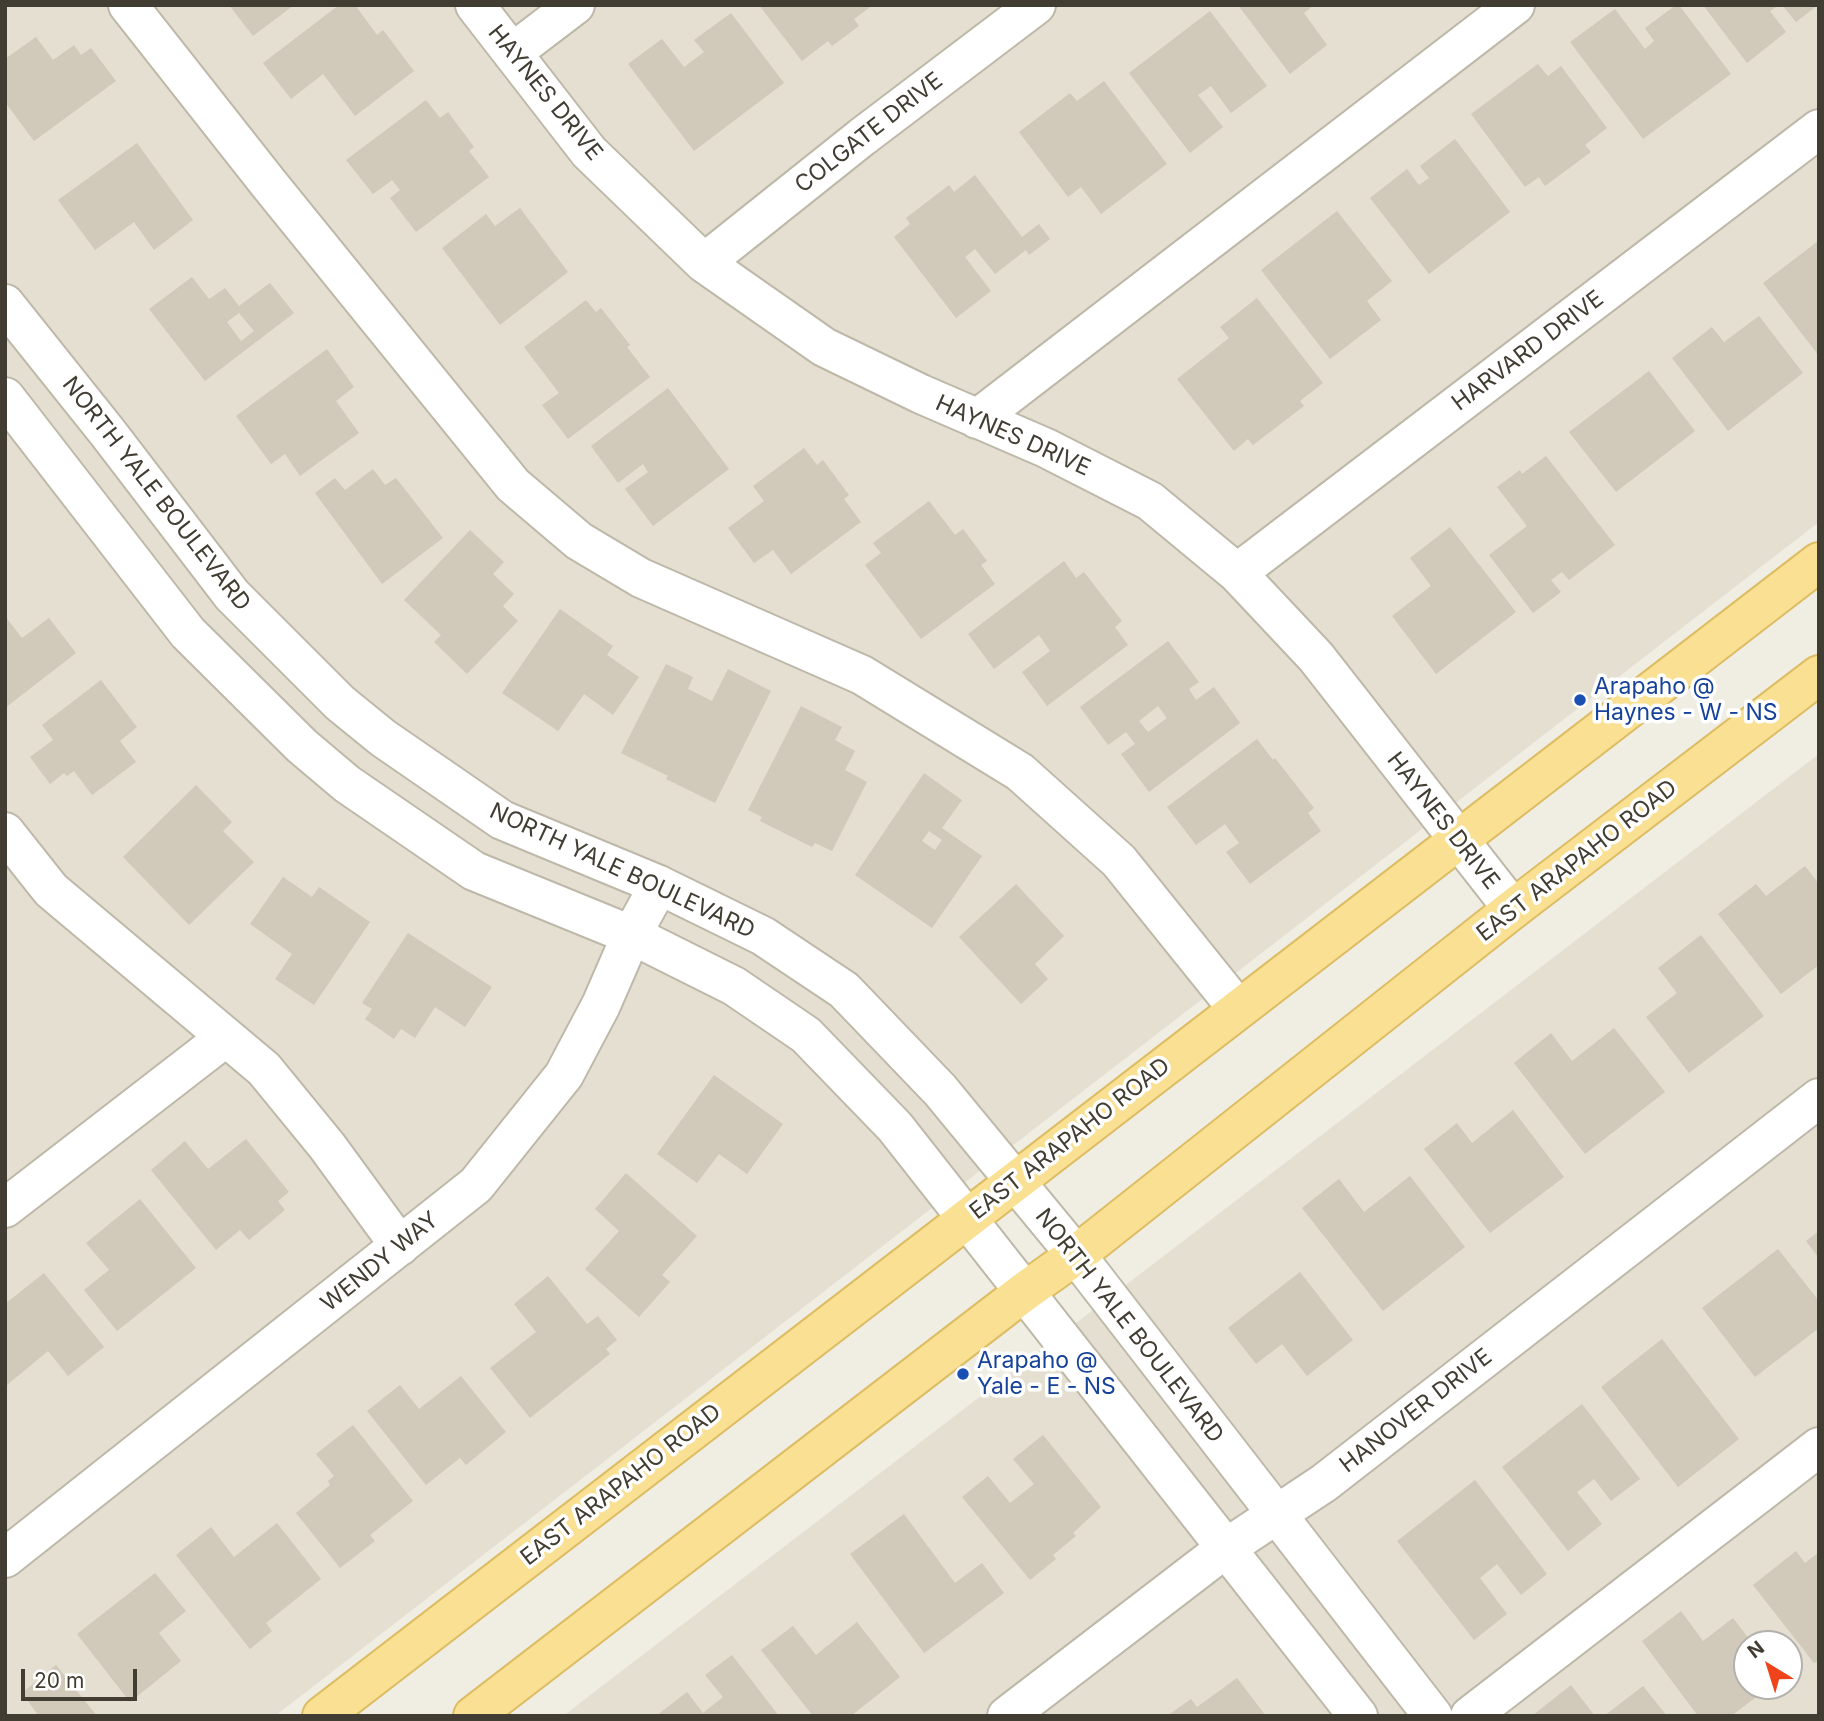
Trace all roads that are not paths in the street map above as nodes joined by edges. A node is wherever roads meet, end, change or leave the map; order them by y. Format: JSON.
{"nodes":[{"id":1,"x":128,"y":5,"type":"edge"},
{"id":2,"x":475,"y":5,"type":"edge"},
{"id":3,"x":575,"y":5,"type":"edge"},
{"id":4,"x":1036,"y":5,"type":"edge"},
{"id":5,"x":1515,"y":5,"type":"edge"},
{"id":6,"x":512,"y":53,"type":"junction"},
{"id":7,"x":1819,"y":129,"type":"edge"},
{"id":8,"x":704,"y":263,"type":"junction"},
{"id":9,"x":5,"y":304,"type":"edge"},
{"id":10,"x":5,"y":397,"type":"edge"},
{"id":11,"x":977,"y":418,"type":"junction"},
{"id":12,"x":1819,"y":562,"type":"edge"},
{"id":13,"x":1237,"y":573,"type":"junction"},
{"id":14,"x":1819,"y":675,"type":"edge"},
{"id":15,"x":5,"y":832,"type":"edge"},
{"id":16,"x":1457,"y":838,"type":"junction"},
{"id":17,"x":659,"y":885,"type":"junction"},
{"id":18,"x":1513,"y":909,"type":"junction"},
{"id":19,"x":631,"y":936,"type":"junction"},
{"id":20,"x":1238,"y":1009,"type":"junction"},
{"id":21,"x":226,"y":1037,"type":"junction"},
{"id":22,"x":1819,"y":1098,"type":"edge"},
{"id":23,"x":1015,"y":1182,"type":"junction"},
{"id":24,"x":5,"y":1208,"type":"edge"},
{"id":25,"x":966,"y":1219,"type":"junction"},
{"id":26,"x":400,"y":1246,"type":"junction"},
{"id":27,"x":1076,"y":1255,"type":"junction"},
{"id":28,"x":1024,"y":1292,"type":"junction"},
{"id":29,"x":1819,"y":1447,"type":"edge"},
{"id":30,"x":1275,"y":1513,"type":"junction"},
{"id":31,"x":1226,"y":1548,"type":"junction"},
{"id":32,"x":5,"y":1558,"type":"edge"},
{"id":33,"x":322,"y":1716,"type":"edge"},
{"id":34,"x":473,"y":1716,"type":"edge"},
{"id":35,"x":1007,"y":1716,"type":"edge"},
{"id":36,"x":1358,"y":1716,"type":"edge"},
{"id":37,"x":1433,"y":1716,"type":"edge"},
{"id":38,"x":1470,"y":1716,"type":"edge"}],
"edges":[{"from":1,"to":20,"type":"street"},
{"from":2,"to":6,"type":"street","name":"HAYNES DRIVE"},
{"from":3,"to":6,"type":"street"},
{"from":4,"to":8,"type":"street","name":"COLGATE DRIVE"},
{"from":5,"to":11,"type":"street"},
{"from":6,"to":8,"type":"street","name":"HAYNES DRIVE"},
{"from":7,"to":13,"type":"street","name":"HARVARD DRIVE"},
{"from":8,"to":11,"type":"street","name":"HAYNES DRIVE"},
{"from":9,"to":17,"type":"street","name":"NORTH YALE BOULEVARD"},
{"from":10,"to":19,"type":"street"},
{"from":11,"to":13,"type":"street","name":"HAYNES DRIVE"},
{"from":12,"to":16,"type":"main road","name":"EAST ARAPAHO ROAD"},
{"from":13,"to":16,"type":"street","name":"HAYNES DRIVE"},
{"from":14,"to":18,"type":"main road","name":"EAST ARAPAHO ROAD"},
{"from":15,"to":21,"type":"street"},
{"from":16,"to":18,"type":"street","name":"HAYNES DRIVE"},
{"from":16,"to":20,"type":"main road","name":"EAST ARAPAHO ROAD"},
{"from":17,"to":19,"type":"street","name":"WENDY WAY"},
{"from":17,"to":23,"type":"street","name":"NORTH YALE BOULEVARD"},
{"from":18,"to":27,"type":"main road","name":"EAST ARAPAHO ROAD"},
{"from":19,"to":25,"type":"street"},
{"from":19,"to":26,"type":"street","name":"WENDY WAY"},
{"from":20,"to":23,"type":"main road","name":"EAST ARAPAHO ROAD"},
{"from":21,"to":24,"type":"street"},
{"from":21,"to":26,"type":"street"},
{"from":22,"to":30,"type":"street","name":"HANOVER DRIVE"},
{"from":23,"to":25,"type":"main road","name":"EAST ARAPAHO ROAD"},
{"from":23,"to":27,"type":"street","name":"NORTH YALE BOULEVARD"},
{"from":25,"to":28,"type":"street"},
{"from":25,"to":33,"type":"main road","name":"EAST ARAPAHO ROAD"},
{"from":26,"to":32,"type":"street","name":"WENDY WAY"},
{"from":27,"to":28,"type":"main road","name":"EAST ARAPAHO ROAD"},
{"from":27,"to":30,"type":"street","name":"NORTH YALE BOULEVARD"},
{"from":28,"to":31,"type":"street"},
{"from":28,"to":34,"type":"main road","name":"EAST ARAPAHO ROAD"},
{"from":29,"to":38,"type":"street"},
{"from":30,"to":31,"type":"street","name":"HANOVER DRIVE"},
{"from":30,"to":37,"type":"street","name":"NORTH YALE BOULEVARD"},
{"from":31,"to":35,"type":"street","name":"HANOVER DRIVE"},
{"from":31,"to":36,"type":"street"}]}
